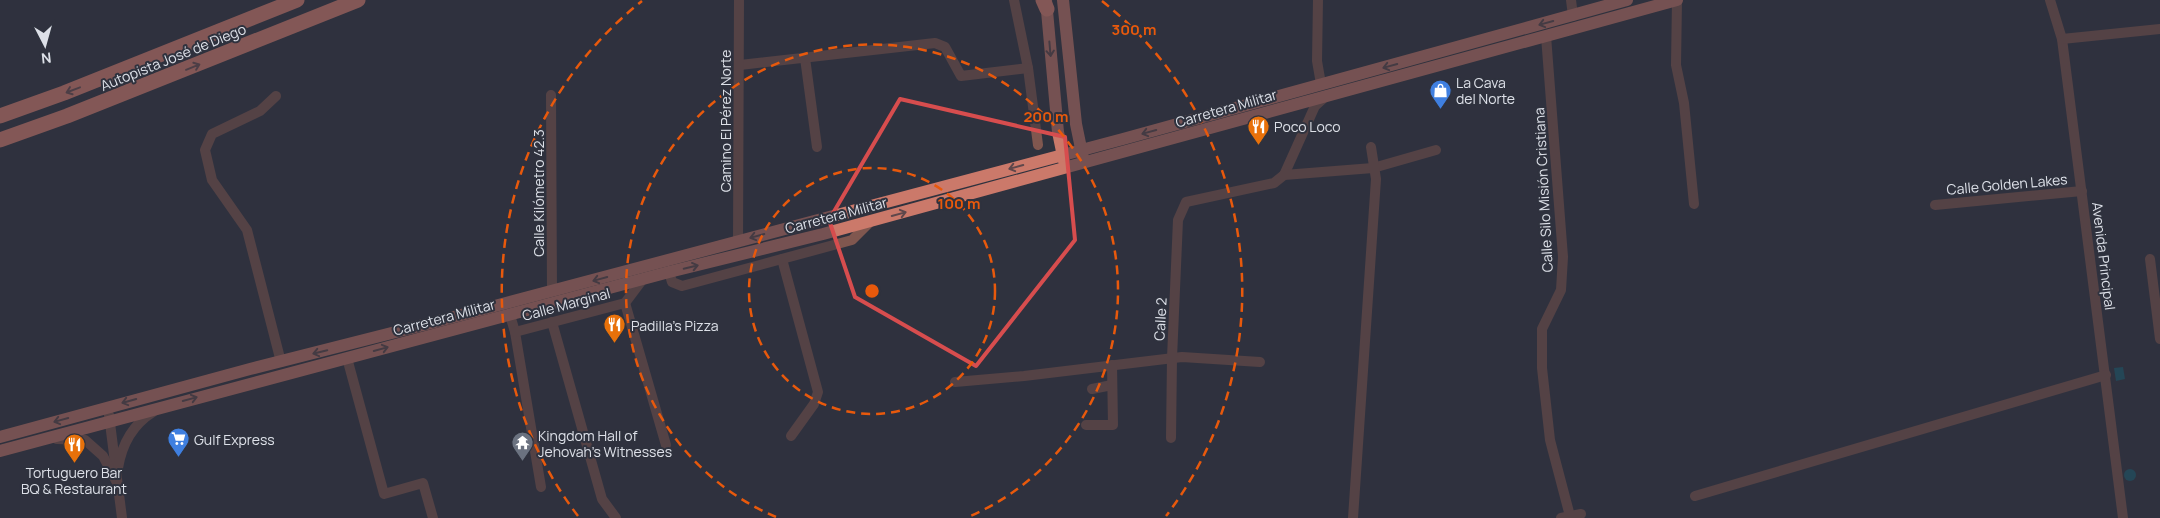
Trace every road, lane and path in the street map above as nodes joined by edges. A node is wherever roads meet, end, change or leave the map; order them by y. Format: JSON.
{"nodes":[{"id":1,"x":297,"y":0,"type":"edge"},
{"id":2,"x":358,"y":0,"type":"edge"},
{"id":3,"x":739,"y":0,"type":"edge"},
{"id":4,"x":1014,"y":0,"type":"edge"},
{"id":5,"x":1063,"y":0,"type":"edge"},
{"id":6,"x":1318,"y":0,"type":"edge"},
{"id":7,"x":1571,"y":0,"type":"edge"},
{"id":8,"x":1627,"y":0,"type":"edge"},
{"id":9,"x":1677,"y":0,"type":"edge"},
{"id":10,"x":2050,"y":0,"type":"edge"},
{"id":11,"x":1045,"y":3,"type":"edge"},
{"id":12,"x":1573,"y":16,"type":"junction"},
{"id":13,"x":2160,"y":29,"type":"edge"},
{"id":14,"x":1546,"y":36,"type":"junction"},
{"id":15,"x":2062,"y":39,"type":"junction"},
{"id":16,"x":805,"y":58,"type":"junction"},
{"id":17,"x":740,"y":65,"type":"junction"},
{"id":18,"x":1028,"y":68,"type":"junction"},
{"id":19,"x":1324,"y":90,"type":"junction"},
{"id":20,"x":551,"y":95,"type":"dead end"},
{"id":21,"x":276,"y":96,"type":"dead end"},
{"id":22,"x":0,"y":116,"type":"edge"},
{"id":23,"x":0,"y":140,"type":"edge"},
{"id":24,"x":1038,"y":145,"type":"dead end"},
{"id":25,"x":817,"y":147,"type":"dead end"},
{"id":26,"x":1371,"y":147,"type":"dead end"},
{"id":27,"x":1082,"y":150,"type":"junction"},
{"id":28,"x":1436,"y":150,"type":"dead end"},
{"id":29,"x":1062,"y":154,"type":"junction"},
{"id":30,"x":1084,"y":163,"type":"junction"},
{"id":31,"x":1065,"y":168,"type":"junction"},
{"id":32,"x":1373,"y":168,"type":"junction"},
{"id":33,"x":1284,"y":175,"type":"junction"},
{"id":34,"x":2082,"y":191,"type":"junction"},
{"id":35,"x":1694,"y":204,"type":"dead end"},
{"id":36,"x":1935,"y":205,"type":"dead end"},
{"id":37,"x":870,"y":222,"type":"junction"},
{"id":38,"x":738,"y":242,"type":"junction"},
{"id":39,"x":782,"y":259,"type":"junction"},
{"id":40,"x":2150,"y":259,"type":"dead end"},
{"id":41,"x":669,"y":272,"type":"junction"},
{"id":42,"x":643,"y":279,"type":"junction"},
{"id":43,"x":552,"y":291,"type":"junction"},
{"id":44,"x":625,"y":302,"type":"junction"},
{"id":45,"x":510,"y":315,"type":"junction"},
{"id":46,"x":552,"y":322,"type":"junction"},
{"id":47,"x":515,"y":332,"type":"junction"},
{"id":48,"x":2160,"y":339,"type":"edge"},
{"id":49,"x":347,"y":358,"type":"junction"},
{"id":50,"x":1172,"y":358,"type":"junction"},
{"id":51,"x":281,"y":362,"type":"junction"},
{"id":52,"x":1260,"y":362,"type":"dead end"},
{"id":53,"x":1112,"y":365,"type":"junction"},
{"id":54,"x":2106,"y":375,"type":"junction"},
{"id":55,"x":955,"y":382,"type":"dead end"},
{"id":56,"x":1112,"y":385,"type":"junction"},
{"id":57,"x":1092,"y":389,"type":"dead end"},
{"id":58,"x":163,"y":406,"type":"junction"},
{"id":59,"x":108,"y":407,"type":"junction"},
{"id":60,"x":110,"y":421,"type":"junction"},
{"id":61,"x":1086,"y":425,"type":"dead end"},
{"id":62,"x":791,"y":436,"type":"dead end"},
{"id":63,"x":0,"y":437,"type":"edge"},
{"id":64,"x":1170,"y":438,"type":"dead end"},
{"id":65,"x":24,"y":444,"type":"junction"},
{"id":66,"x":666,"y":445,"type":"dead end"},
{"id":67,"x":0,"y":451,"type":"edge"},
{"id":68,"x":116,"y":481,"type":"junction"},
{"id":69,"x":542,"y":487,"type":"dead end"},
{"id":70,"x":1696,"y":496,"type":"dead end"},
{"id":71,"x":1581,"y":514,"type":"dead end"},
{"id":72,"x":1565,"y":517,"type":"edge"},
{"id":73,"x":122,"y":518,"type":"edge"},
{"id":74,"x":432,"y":518,"type":"edge"},
{"id":75,"x":616,"y":518,"type":"edge"},
{"id":76,"x":1353,"y":518,"type":"edge"},
{"id":77,"x":2123,"y":518,"type":"edge"}],
"edges":[{"from":1,"to":22,"type":"highway","name":"Autopista José de Diego","one_way":true},
{"from":23,"to":2,"type":"highway","name":"Autopista José de Diego","one_way":true},
{"from":3,"to":17,"type":"street","name":"Camino El Pérez Norte"},
{"from":4,"to":18,"type":"street"},
{"from":5,"to":27,"type":"main road"},
{"from":6,"to":19,"type":"street"},
{"from":7,"to":12,"type":"street"},
{"from":8,"to":12,"type":"main road","name":"Carretera Militar"},
{"from":9,"to":14,"type":"main road","name":"Carretera Militar"},
{"from":9,"to":35,"type":"street"},
{"from":10,"to":15,"type":"street","name":"Avenida Principal"},
{"from":11,"to":29,"type":"main road","one_way":true},
{"from":12,"to":19,"type":"main road","name":"Carretera Militar","one_way":true},
{"from":13,"to":15,"type":"street"},
{"from":14,"to":19,"type":"main road","name":"Carretera Militar"},
{"from":14,"to":72,"type":"street","name":"Calle Silo Misión Cristiana"},
{"from":15,"to":34,"type":"street","name":"Avenida Principal"},
{"from":16,"to":17,"type":"street"},
{"from":16,"to":18,"type":"street"},
{"from":16,"to":25,"type":"street"},
{"from":17,"to":38,"type":"street","name":"Camino El Pérez Norte"},
{"from":18,"to":24,"type":"street"},
{"from":19,"to":27,"type":"main road","name":"Carretera Militar","one_way":true},
{"from":19,"to":30,"type":"main road","name":"Carretera Militar"},
{"from":19,"to":33,"type":"street"},
{"from":20,"to":43,"type":"street","name":"Calle Kilómetro 42.3"},
{"from":21,"to":51,"type":"street"},
{"from":26,"to":32,"type":"street"},
{"from":27,"to":29,"type":"main road","name":"Carretera Militar"},
{"from":27,"to":30,"type":"main road"},
{"from":28,"to":32,"type":"street"},
{"from":29,"to":31,"type":"main road"},
{"from":29,"to":38,"type":"main road","name":"Carretera Militar","one_way":true},
{"from":30,"to":31,"type":"main road","name":"Carretera Militar"},
{"from":37,"to":31,"type":"main road","name":"Carretera Militar","one_way":true},
{"from":32,"to":33,"type":"street"},
{"from":32,"to":76,"type":"street"},
{"from":33,"to":50,"type":"street","name":"Calle 2"},
{"from":34,"to":36,"type":"street","name":"Calle Golden Lakes"},
{"from":34,"to":54,"type":"street","name":"Avenida Principal"},
{"from":37,"to":39,"type":"street"},
{"from":41,"to":37,"type":"main road","name":"Carretera Militar","one_way":true},
{"from":38,"to":43,"type":"main road","name":"Carretera Militar","one_way":true},
{"from":39,"to":41,"type":"street"},
{"from":39,"to":62,"type":"street"},
{"from":40,"to":48,"type":"street"},
{"from":41,"to":42,"type":"main road","name":"Carretera Militar"},
{"from":42,"to":44,"type":"street","name":"Calle Marginal"},
{"from":42,"to":45,"type":"main road","name":"Carretera Militar"},
{"from":43,"to":51,"type":"main road","name":"Carretera Militar","one_way":true},
{"from":44,"to":46,"type":"street","name":"Calle Marginal"},
{"from":44,"to":66,"type":"street"},
{"from":45,"to":47,"type":"street"},
{"from":49,"to":45,"type":"main road","name":"Carretera Militar","one_way":true},
{"from":46,"to":47,"type":"street","name":"Calle Marginal"},
{"from":46,"to":75,"type":"street"},
{"from":47,"to":69,"type":"street"},
{"from":58,"to":49,"type":"main road","name":"Carretera Militar","one_way":true},
{"from":49,"to":74,"type":"street"},
{"from":50,"to":52,"type":"street"},
{"from":50,"to":53,"type":"street"},
{"from":50,"to":64,"type":"street","name":"Calle 2"},
{"from":51,"to":59,"type":"main road","name":"Carretera Militar","one_way":true},
{"from":53,"to":55,"type":"street"},
{"from":53,"to":56,"type":"street"},
{"from":54,"to":70,"type":"street"},
{"from":54,"to":77,"type":"street","name":"Avenida Principal"},
{"from":56,"to":57,"type":"street"},
{"from":56,"to":61,"type":"street"},
{"from":58,"to":60,"type":"main road","name":"Carretera Militar"},
{"from":58,"to":68,"type":"street"},
{"from":59,"to":60,"type":"street"},
{"from":59,"to":63,"type":"main road","name":"Carretera Militar","one_way":true},
{"from":60,"to":65,"type":"main road","name":"Carretera Militar"},
{"from":60,"to":68,"type":"street"},
{"from":65,"to":67,"type":"main road","name":"Carretera Militar"},
{"from":65,"to":68,"type":"street"},
{"from":68,"to":73,"type":"street"},
{"from":71,"to":72,"type":"street"}]}
